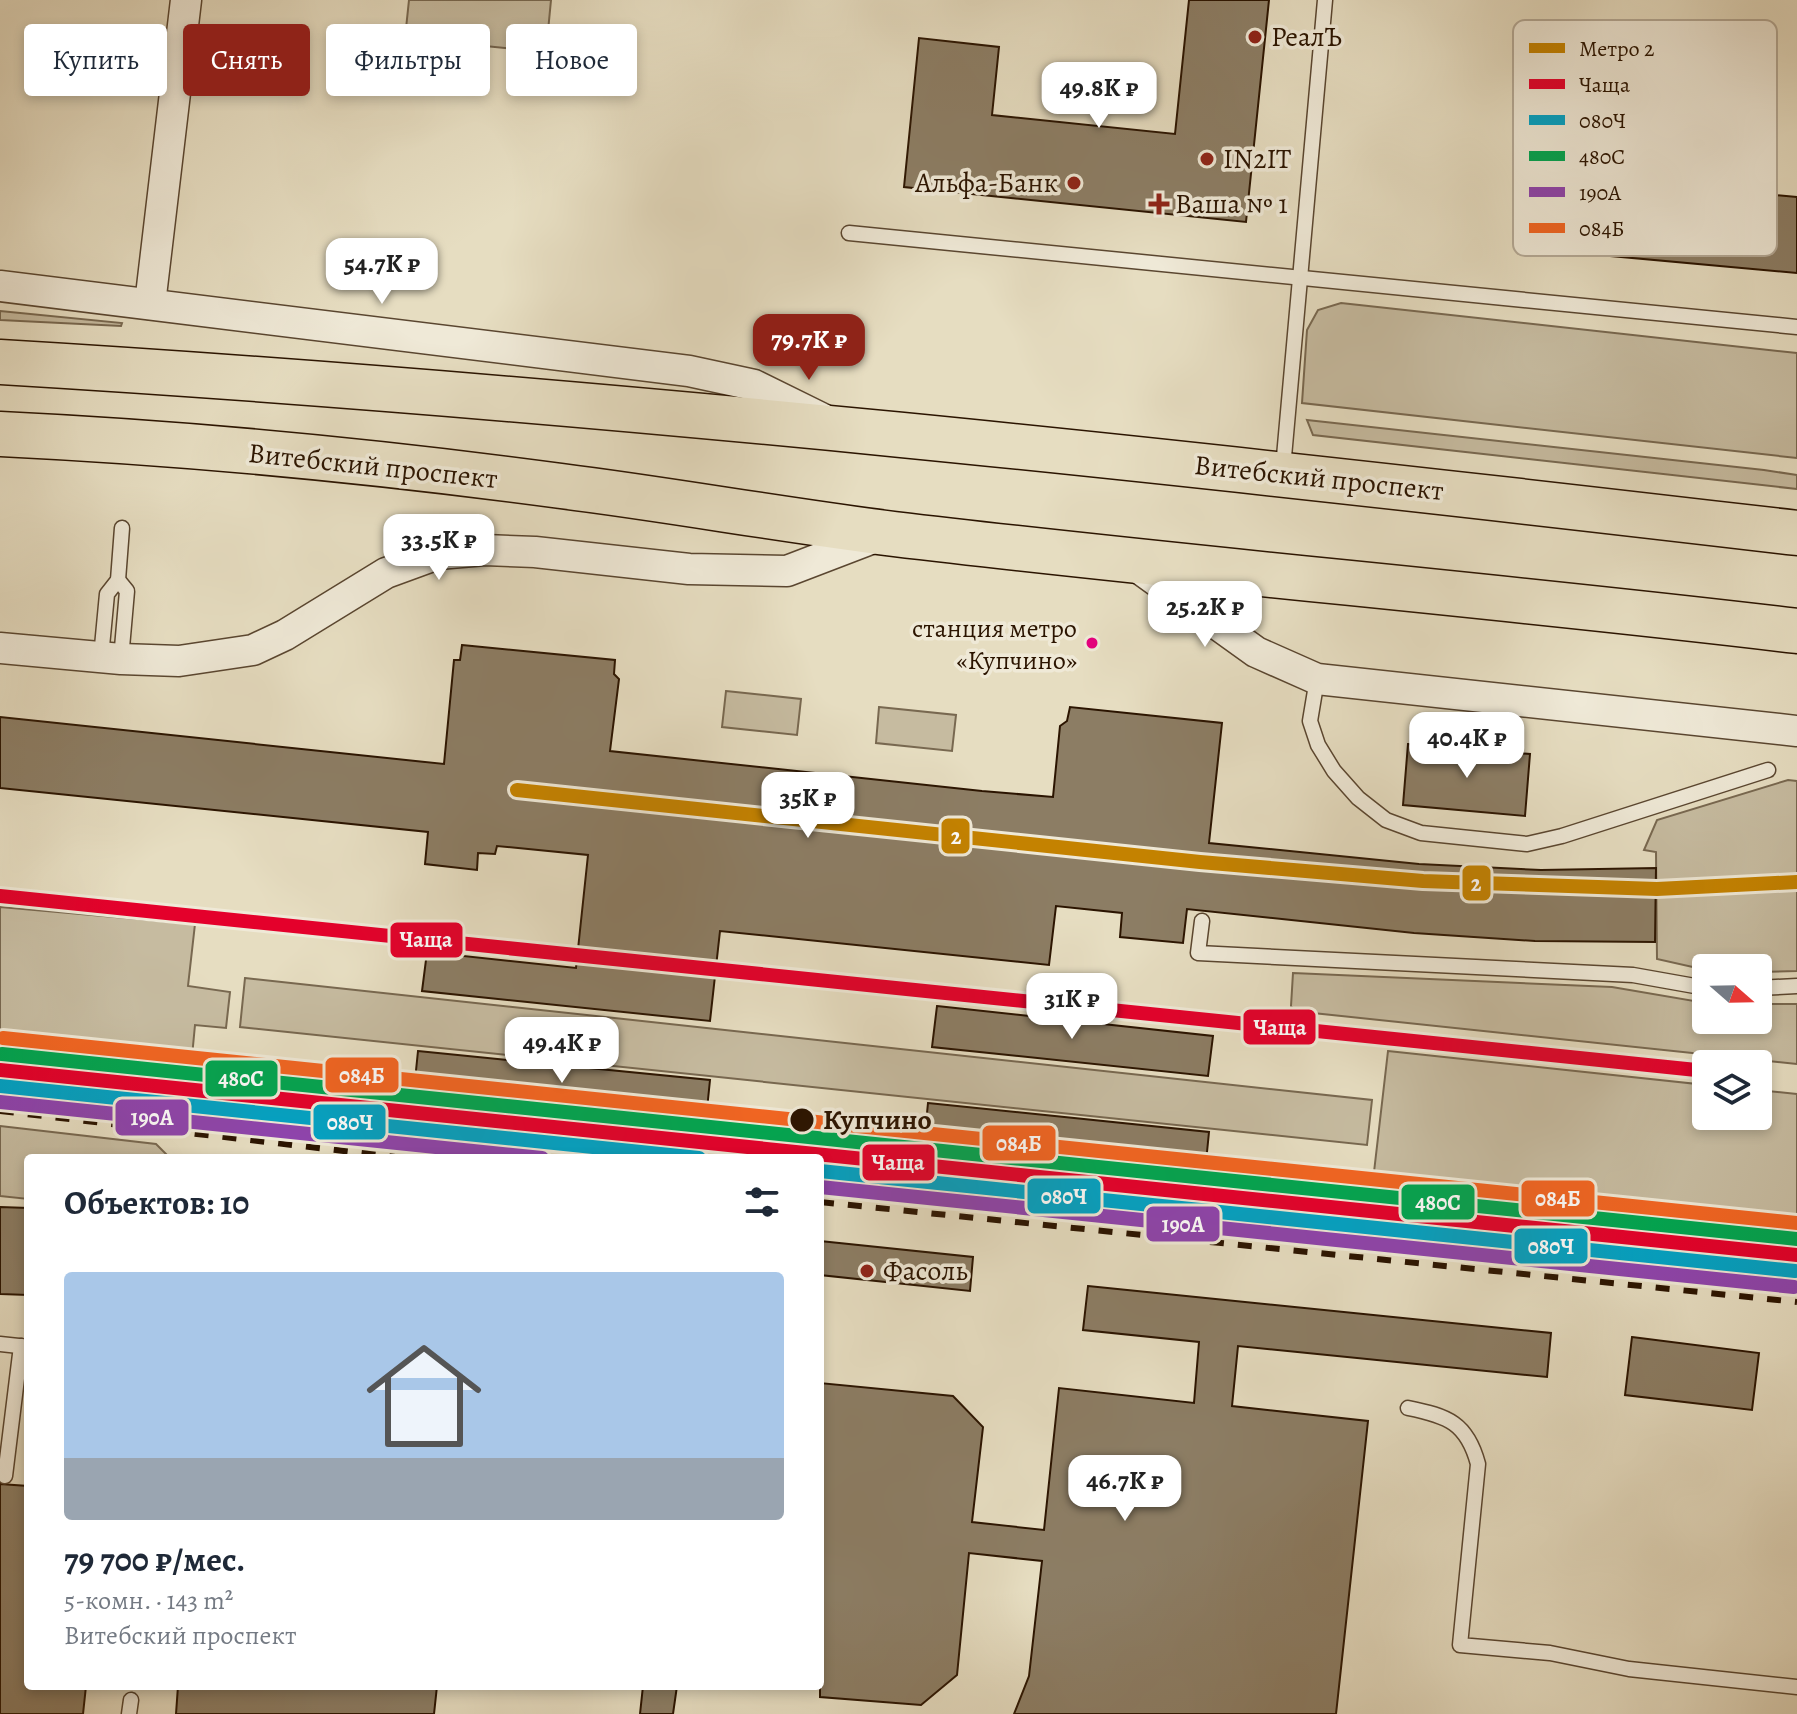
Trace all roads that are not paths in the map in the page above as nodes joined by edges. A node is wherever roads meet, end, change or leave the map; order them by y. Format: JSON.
{"nodes":[{"id":1,"x":186,"y":0,"type":"edge"},
{"id":2,"x":1325,"y":0,"type":"edge"},
{"id":3,"x":849,"y":233,"type":"dead end"},
{"id":4,"x":1299,"y":276,"type":"junction"},
{"id":5,"x":0,"y":286,"type":"edge"},
{"id":6,"x":150,"y":304,"type":"junction"},
{"id":7,"x":1797,"y":327,"type":"edge"},
{"id":8,"x":0,"y":362,"type":"edge"},
{"id":9,"x":840,"y":428,"type":"junction"},
{"id":10,"x":0,"y":434,"type":"edge"},
{"id":11,"x":1283,"y":473,"type":"junction"},
{"id":12,"x":122,"y":528,"type":"dead end"},
{"id":13,"x":888,"y":533,"type":"junction"},
{"id":14,"x":1797,"y":533,"type":"edge"},
{"id":15,"x":1127,"y":560,"type":"junction"},
{"id":16,"x":1797,"y":631,"type":"edge"},
{"id":17,"x":0,"y":648,"type":"edge"},
{"id":18,"x":111,"y":658,"type":"junction"},
{"id":19,"x":1317,"y":679,"type":"junction"},
{"id":20,"x":1797,"y":731,"type":"edge"},
{"id":21,"x":1768,"y":770,"type":"dead end"},
{"id":22,"x":1202,"y":921,"type":"dead end"},
{"id":23,"x":1692,"y":986,"type":"edge"},
{"id":24,"x":1797,"y":986,"type":"edge"},
{"id":25,"x":1772,"y":987,"type":"edge"},
{"id":26,"x":0,"y":1344,"type":"edge"},
{"id":27,"x":24,"y":1346,"type":"edge"},
{"id":28,"x":24,"y":1352,"type":"edge"},
{"id":29,"x":1408,"y":1408,"type":"dead end"},
{"id":30,"x":5,"y":1476,"type":"dead end"},
{"id":31,"x":1797,"y":1687,"type":"edge"}],
"edges":[{"from":1,"to":6,"type":"street"},
{"from":2,"to":4,"type":"lane"},
{"from":3,"to":4,"type":"lane"},
{"from":4,"to":7,"type":"lane"},
{"from":4,"to":11,"type":"lane"},
{"from":5,"to":6,"type":"street","name":"Витебский проспект"},
{"from":6,"to":9,"type":"street","name":"Витебский проспект"},
{"from":8,"to":9,"type":"main road","name":"Витебский проспект"},
{"from":9,"to":11,"type":"main road","name":"Витебский проспект"},
{"from":10,"to":13,"type":"main road","name":"Витебский проспект"},
{"from":11,"to":14,"type":"main road","name":"Витебский проспект"},
{"from":12,"to":18,"type":"lane"},
{"from":13,"to":15,"type":"main road","name":"Витебский проспект"},
{"from":13,"to":18,"type":"street","name":"Витебский проспект"},
{"from":15,"to":16,"type":"main road","name":"Витебский проспект"},
{"from":15,"to":19,"type":"street"},
{"from":17,"to":18,"type":"street","name":"Витебский проспект"},
{"from":19,"to":20,"type":"street"},
{"from":19,"to":21,"type":"lane"},
{"from":22,"to":23,"type":"lane"},
{"from":24,"to":25,"type":"lane"},
{"from":26,"to":27,"type":"lane"},
{"from":28,"to":30,"type":"lane"},
{"from":29,"to":31,"type":"lane"}]}
